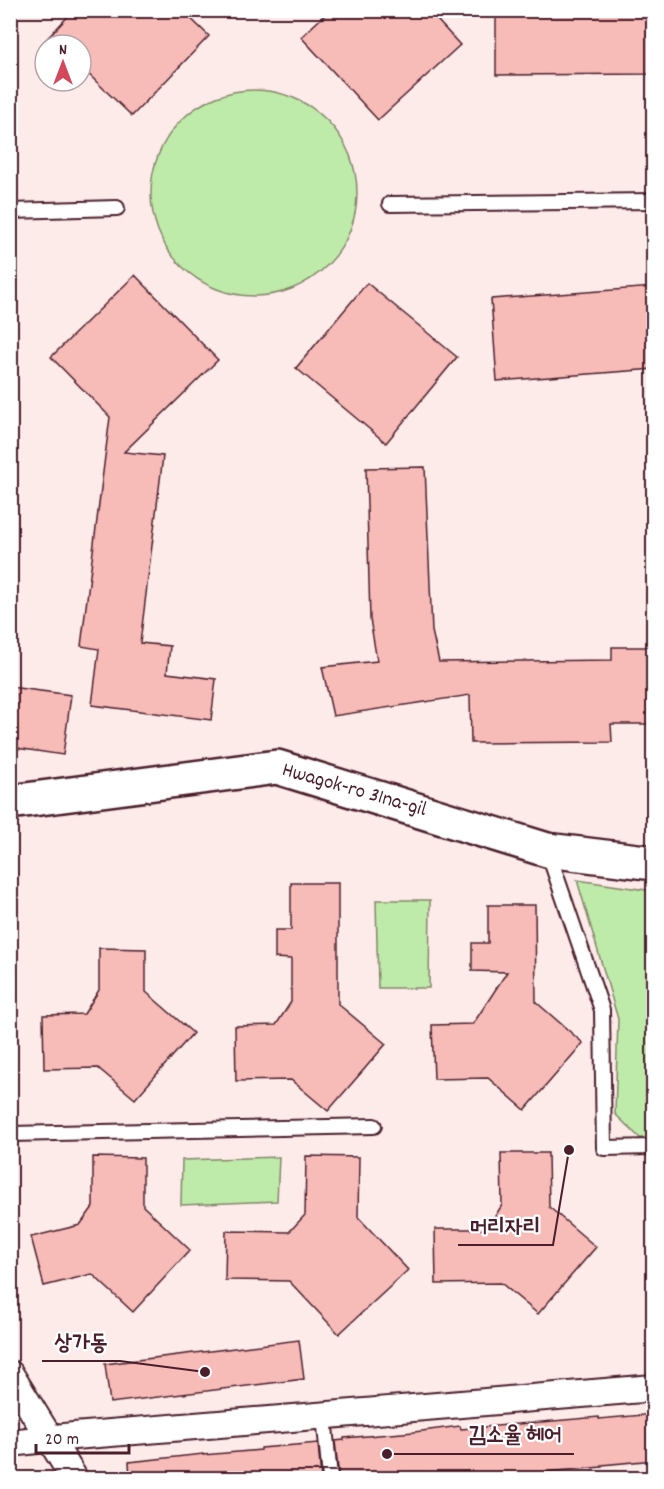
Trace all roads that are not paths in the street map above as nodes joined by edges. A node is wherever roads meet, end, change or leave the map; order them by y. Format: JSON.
{"nodes":[{"id":1,"x":654,"y":201,"type":"edge"},
{"id":2,"x":390,"y":204,"type":"dead end"},
{"id":3,"x":117,"y":208,"type":"dead end"},
{"id":4,"x":10,"y":211,"type":"edge"},
{"id":5,"x":12,"y":802,"type":"edge"},
{"id":6,"x":547,"y":850,"type":"junction"},
{"id":7,"x":654,"y":863,"type":"edge"},
{"id":8,"x":374,"y":1126,"type":"dead end"},
{"id":9,"x":10,"y":1134,"type":"edge"},
{"id":10,"x":654,"y":1147,"type":"edge"},
{"id":11,"x":10,"y":1374,"type":"edge"},
{"id":12,"x":654,"y":1388,"type":"edge"},
{"id":13,"x":324,"y":1416,"type":"junction"},
{"id":14,"x":49,"y":1438,"type":"junction"},
{"id":15,"x":10,"y":1443,"type":"edge"},
{"id":16,"x":74,"y":1479,"type":"edge"},
{"id":17,"x":330,"y":1479,"type":"edge"}],
"edges":[{"from":1,"to":2,"type":"lane"},
{"from":3,"to":4,"type":"lane"},
{"from":5,"to":6,"type":"street","name":"Hwagok-ro 31na-gil"},
{"from":6,"to":7,"type":"street","name":"Hwagok-ro 31na-gil"},
{"from":6,"to":10,"type":"lane"},
{"from":8,"to":9,"type":"lane"},
{"from":11,"to":14,"type":"street"},
{"from":12,"to":13,"type":"street"},
{"from":13,"to":14,"type":"street"},
{"from":13,"to":17,"type":"lane"},
{"from":14,"to":15,"type":"street"},
{"from":14,"to":16,"type":"street"}]}
